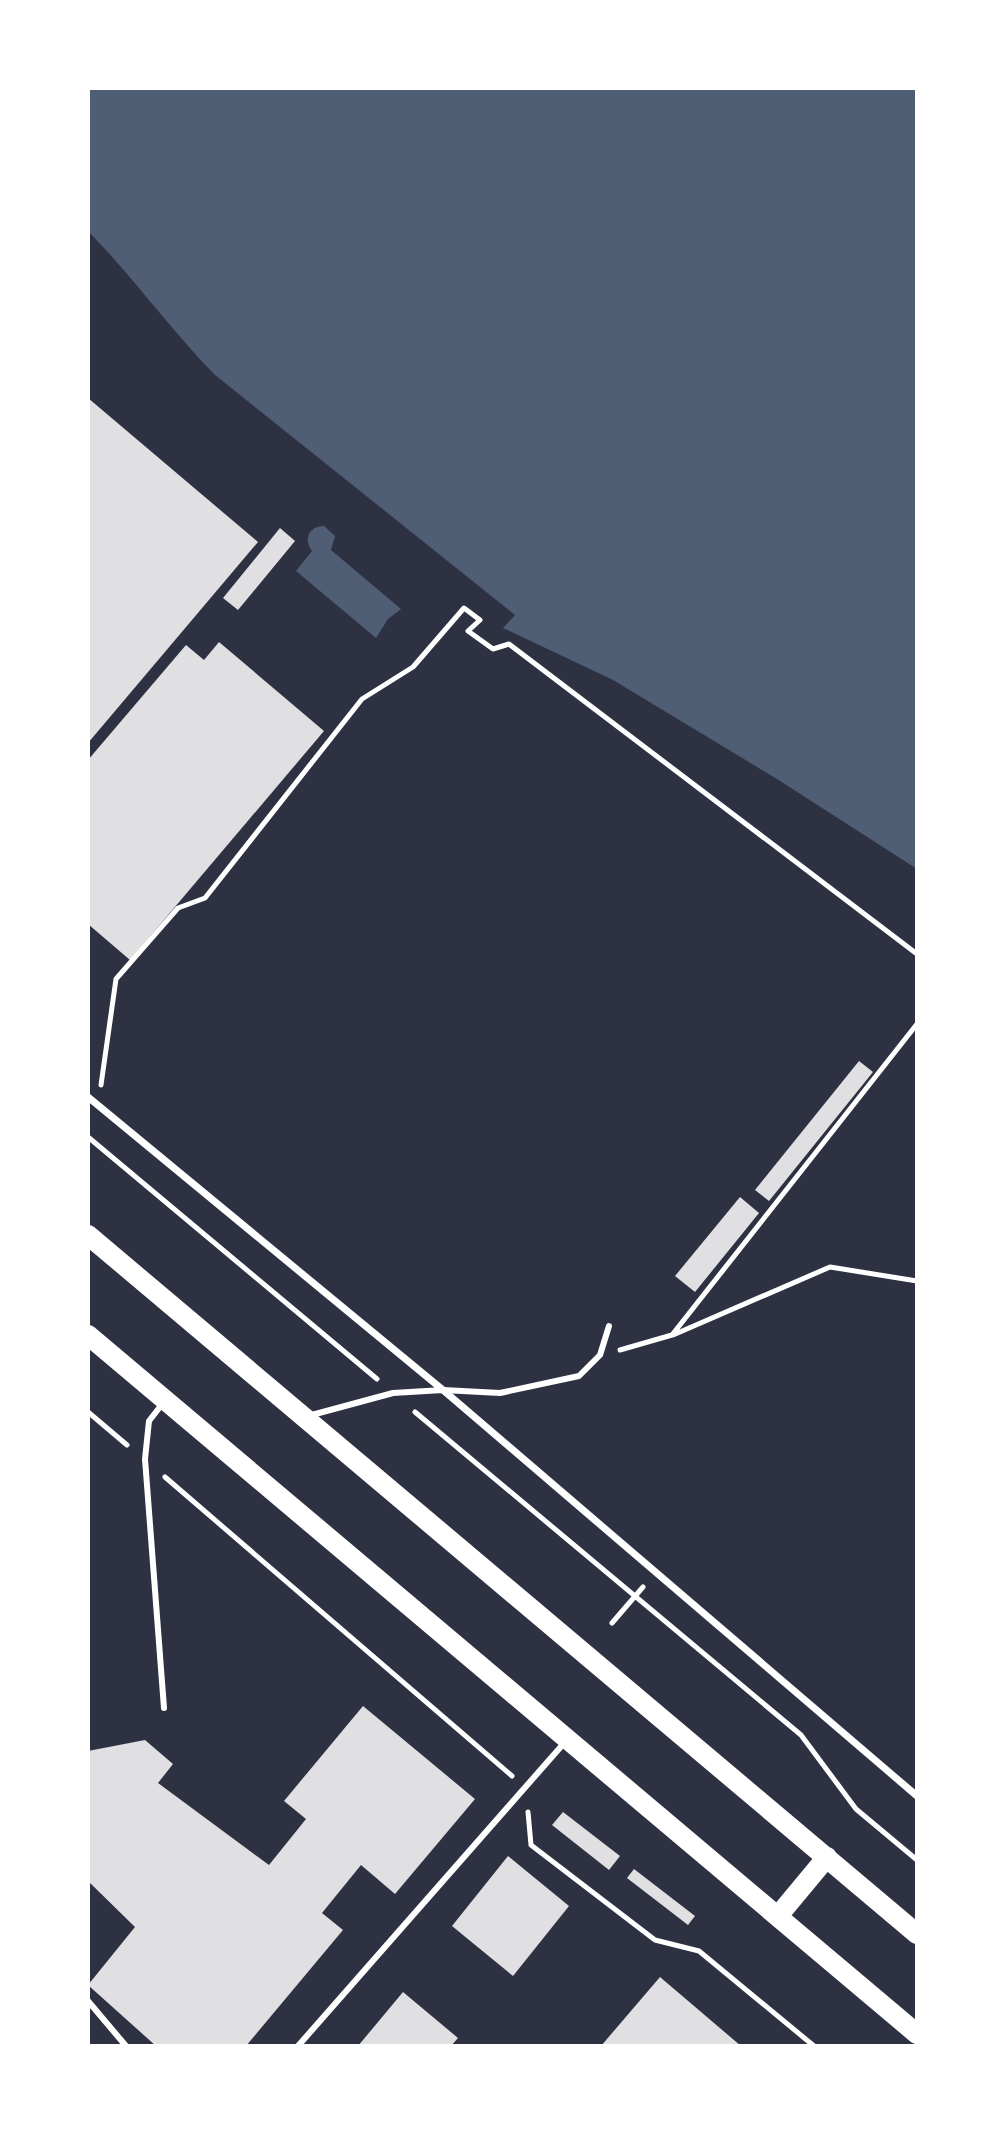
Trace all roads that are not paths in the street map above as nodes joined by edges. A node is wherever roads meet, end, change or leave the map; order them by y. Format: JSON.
{"nodes":[{"id":1,"x":88,"y":1097,"type":"edge"},
{"id":2,"x":88,"y":1235,"type":"edge"},
{"id":3,"x":609,"y":1326,"type":"dead end"},
{"id":4,"x":88,"y":1335,"type":"edge"},
{"id":5,"x":443,"y":1390,"type":"junction"},
{"id":6,"x":165,"y":1400,"type":"junction"},
{"id":7,"x":303,"y":1417,"type":"junction"},
{"id":8,"x":164,"y":1708,"type":"dead end"},
{"id":9,"x":567,"y":1739,"type":"junction"},
{"id":10,"x":917,"y":1796,"type":"edge"},
{"id":11,"x":827,"y":1857,"type":"junction"},
{"id":12,"x":778,"y":1916,"type":"junction"},
{"id":13,"x":917,"y":1934,"type":"edge"},
{"id":14,"x":88,"y":2001,"type":"edge"},
{"id":15,"x":917,"y":2034,"type":"edge"},
{"id":16,"x":126,"y":2046,"type":"edge"},
{"id":17,"x":298,"y":2046,"type":"edge"}],
"edges":[{"from":1,"to":5,"type":"street"},
{"from":2,"to":7,"type":"main road"},
{"from":3,"to":5,"type":"lane"},
{"from":4,"to":6,"type":"main road"},
{"from":5,"to":7,"type":"lane"},
{"from":5,"to":10,"type":"street"},
{"from":6,"to":8,"type":"lane"},
{"from":6,"to":9,"type":"main road"},
{"from":7,"to":11,"type":"main road"},
{"from":9,"to":12,"type":"main road"},
{"from":9,"to":17,"type":"lane"},
{"from":11,"to":12,"type":"main road"},
{"from":11,"to":13,"type":"main road"},
{"from":12,"to":15,"type":"main road"},
{"from":14,"to":16,"type":"lane"}]}
